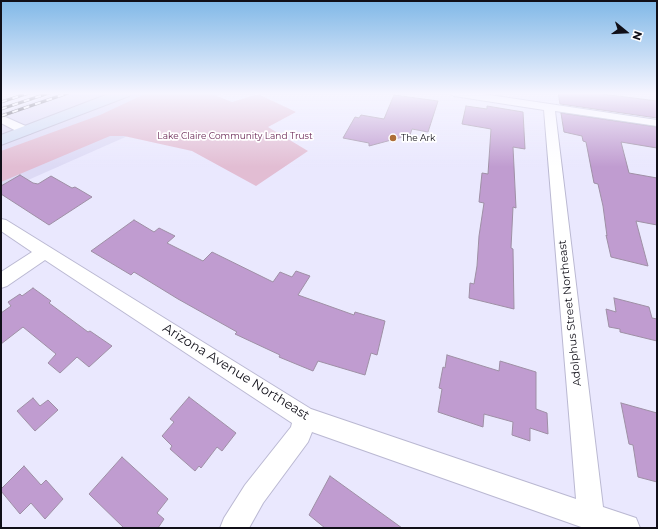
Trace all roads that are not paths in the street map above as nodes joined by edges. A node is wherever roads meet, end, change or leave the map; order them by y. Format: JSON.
{"nodes":[{"id":1,"x":1,"y":118,"type":"edge"},
{"id":2,"x":59,"y":118,"type":"edge"},
{"id":3,"x":550,"y":118,"type":"edge"},
{"id":4,"x":619,"y":118,"type":"edge"},
{"id":5,"x":657,"y":123,"type":"edge"},
{"id":6,"x":26,"y":130,"type":"junction"},
{"id":7,"x":1,"y":140,"type":"edge"},
{"id":8,"x":1,"y":224,"type":"edge"},
{"id":9,"x":44,"y":252,"type":"junction"},
{"id":10,"x":1,"y":281,"type":"edge"},
{"id":11,"x":305,"y":418,"type":"junction"},
{"id":12,"x":591,"y":518,"type":"junction"},
{"id":13,"x":234,"y":528,"type":"edge"},
{"id":14,"x":626,"y":528,"type":"edge"}],
"edges":[{"from":1,"to":6,"type":"street"},
{"from":2,"to":6,"type":"main road"},
{"from":3,"to":12,"type":"street","name":"Adolphus Street Northeast"},
{"from":4,"to":5,"type":"street"},
{"from":6,"to":7,"type":"main road"},
{"from":8,"to":9,"type":"street","name":"Arizona Avenue Northeast"},
{"from":9,"to":10,"type":"street"},
{"from":9,"to":11,"type":"street","name":"Arizona Avenue Northeast"},
{"from":11,"to":12,"type":"street","name":"Arizona Avenue Northeast"},
{"from":11,"to":13,"type":"street"},
{"from":12,"to":14,"type":"street","name":"Arizona Avenue Northeast"}]}
